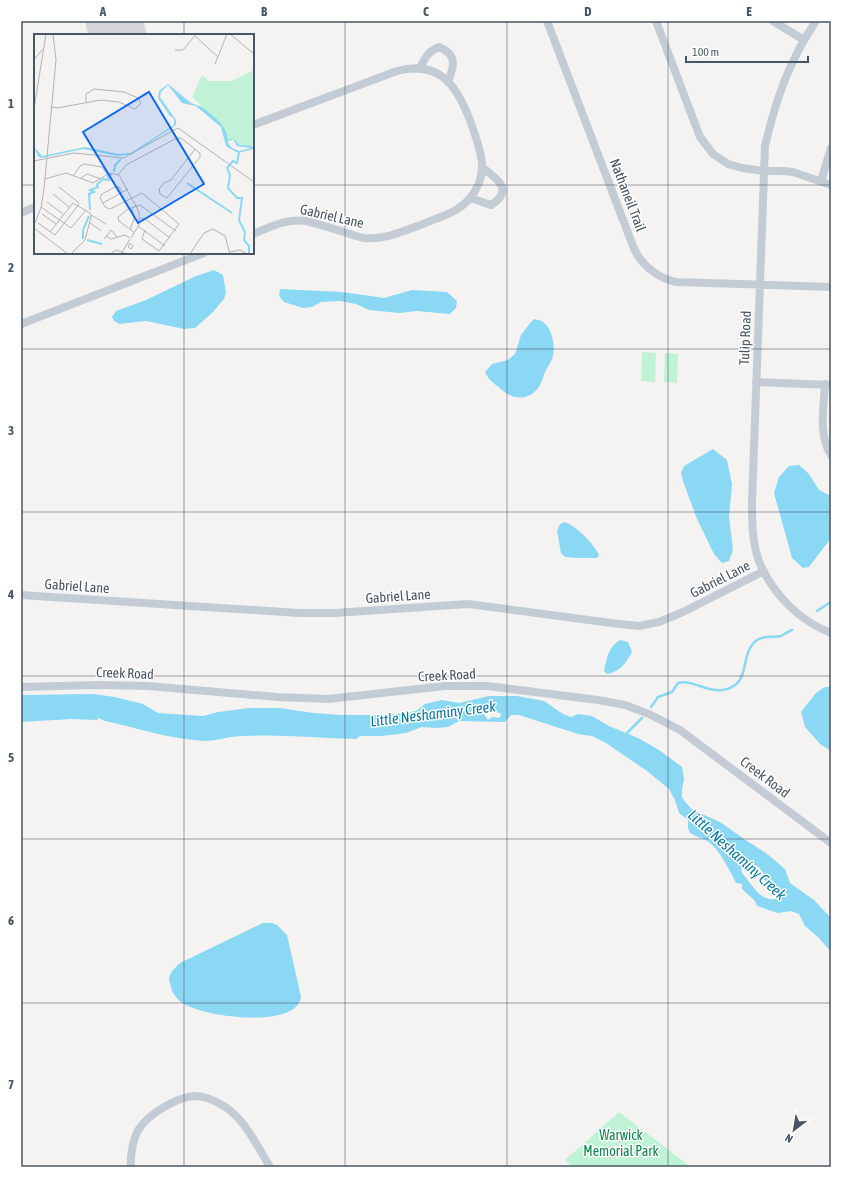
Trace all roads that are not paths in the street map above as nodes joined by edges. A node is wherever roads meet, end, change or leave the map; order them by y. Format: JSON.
{"nodes":[{"id":1,"x":547,"y":21,"type":"edge"},
{"id":2,"x":656,"y":21,"type":"edge"},
{"id":3,"x":773,"y":21,"type":"edge"},
{"id":4,"x":816,"y":21,"type":"edge"},
{"id":5,"x":804,"y":40,"type":"junction"},
{"id":6,"x":420,"y":68,"type":"junction"},
{"id":7,"x":448,"y":82,"type":"junction"},
{"id":8,"x":254,"y":125,"type":"edge"},
{"id":9,"x":831,"y":148,"type":"edge"},
{"id":10,"x":482,"y":168,"type":"junction"},
{"id":11,"x":764,"y":171,"type":"junction"},
{"id":12,"x":820,"y":181,"type":"junction"},
{"id":13,"x":831,"y":185,"type":"edge"},
{"id":14,"x":470,"y":198,"type":"junction"},
{"id":15,"x":34,"y":207,"type":"edge"},
{"id":16,"x":21,"y":213,"type":"edge"},
{"id":17,"x":254,"y":234,"type":"edge"},
{"id":18,"x":201,"y":254,"type":"edge"},
{"id":19,"x":760,"y":285,"type":"junction"},
{"id":20,"x":831,"y":287,"type":"edge"},
{"id":21,"x":21,"y":324,"type":"edge"},
{"id":22,"x":756,"y":382,"type":"junction"},
{"id":23,"x":828,"y":384,"type":"edge"},
{"id":24,"x":831,"y":454,"type":"edge"},
{"id":25,"x":764,"y":571,"type":"junction"},
{"id":26,"x":21,"y":595,"type":"edge"},
{"id":27,"x":831,"y":634,"type":"edge"},
{"id":28,"x":21,"y":687,"type":"edge"},
{"id":29,"x":831,"y":843,"type":"edge"},
{"id":30,"x":131,"y":1167,"type":"edge"},
{"id":31,"x":270,"y":1167,"type":"edge"}],
"edges":[{"from":1,"to":19,"type":"street","name":"Nathaneil Trail"},
{"from":2,"to":11,"type":"street"},
{"from":3,"to":5,"type":"street"},
{"from":4,"to":5,"type":"street","name":"Tulip Road"},
{"from":5,"to":11,"type":"street","name":"Tulip Road"},
{"from":6,"to":7,"type":"street","name":"Gabriel Lane"},
{"from":6,"to":7,"type":"street"},
{"from":6,"to":8,"type":"street","name":"Gabriel Lane"},
{"from":7,"to":10,"type":"street","name":"Gabriel Lane"},
{"from":9,"to":12,"type":"street"},
{"from":10,"to":14,"type":"street","name":"Gabriel Lane"},
{"from":10,"to":14,"type":"street"},
{"from":11,"to":12,"type":"street"},
{"from":11,"to":19,"type":"street","name":"Tulip Road"},
{"from":12,"to":13,"type":"street"},
{"from":14,"to":17,"type":"street","name":"Gabriel Lane"},
{"from":15,"to":16,"type":"street"},
{"from":18,"to":21,"type":"street"},
{"from":19,"to":20,"type":"street","name":"Nathaneil Trail"},
{"from":19,"to":22,"type":"street","name":"Tulip Road"},
{"from":22,"to":23,"type":"street"},
{"from":22,"to":25,"type":"street","name":"Tulip Road"},
{"from":23,"to":24,"type":"street"},
{"from":25,"to":26,"type":"street","name":"Gabriel Lane"},
{"from":25,"to":27,"type":"street","name":"Tulip Road"},
{"from":28,"to":29,"type":"street","name":"Creek Road"},
{"from":30,"to":31,"type":"street"}]}
